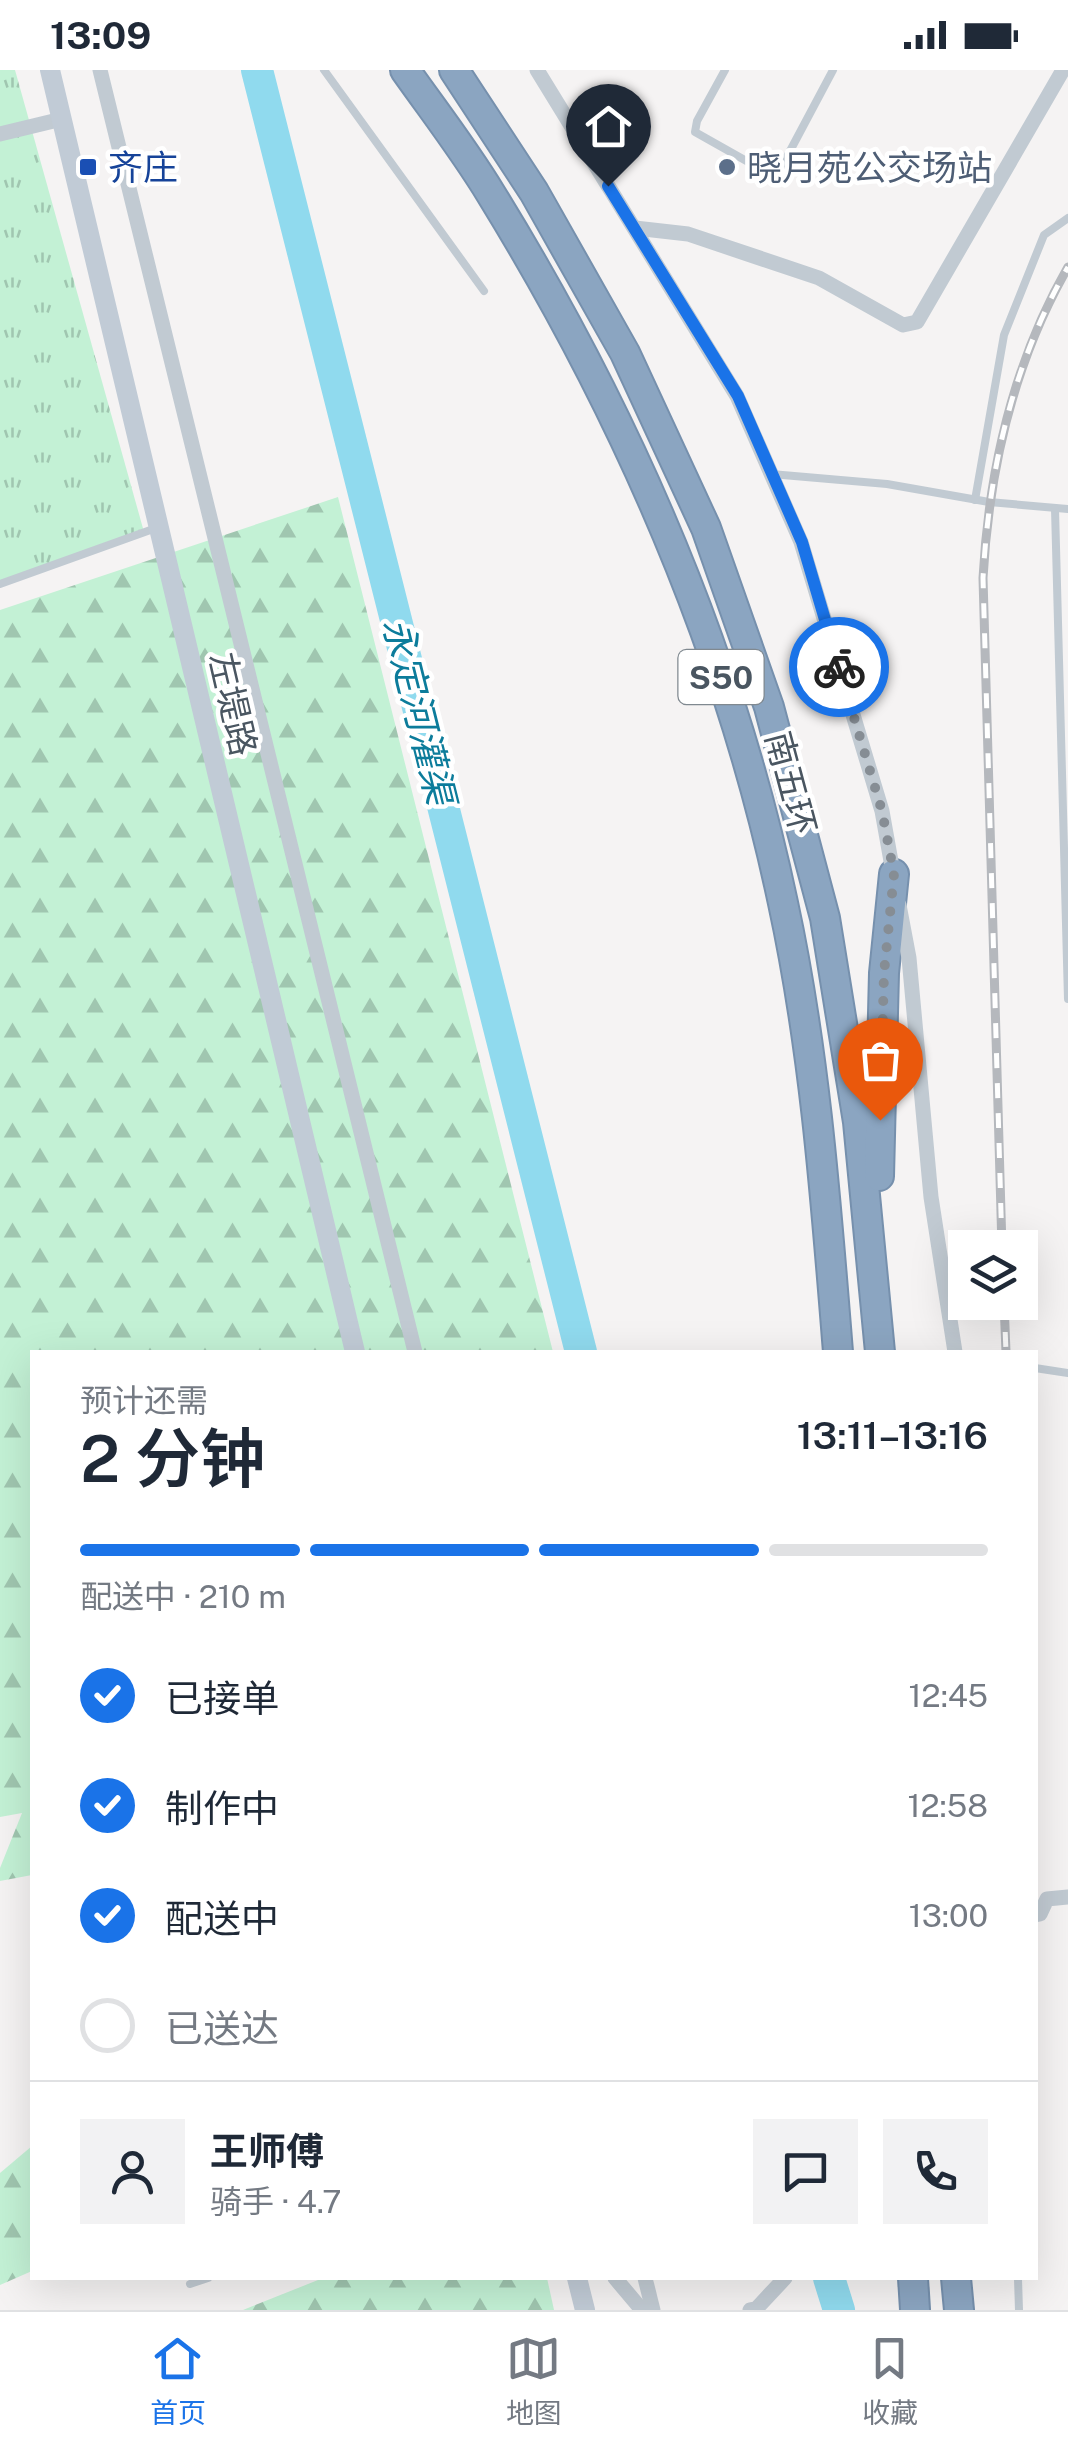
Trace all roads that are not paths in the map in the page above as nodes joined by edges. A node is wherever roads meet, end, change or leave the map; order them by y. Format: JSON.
{"nodes":[{"id":1,"x":50,"y":70,"type":"edge"},
{"id":2,"x":100,"y":70,"type":"edge"},
{"id":3,"x":324,"y":70,"type":"edge"},
{"id":4,"x":405,"y":70,"type":"edge"},
{"id":5,"x":454,"y":70,"type":"edge"},
{"id":6,"x":537,"y":70,"type":"edge"},
{"id":7,"x":725,"y":70,"type":"edge"},
{"id":8,"x":833,"y":70,"type":"edge"},
{"id":9,"x":1063,"y":70,"type":"edge"},
{"id":10,"x":62,"y":118,"type":"junction"},
{"id":11,"x":0,"y":134,"type":"edge"},
{"id":12,"x":1068,"y":218,"type":"edge"},
{"id":13,"x":635,"y":228,"type":"junction"},
{"id":14,"x":484,"y":291,"type":"dead end"},
{"id":15,"x":771,"y":474,"type":"junction"},
{"id":16,"x":975,"y":500,"type":"junction"},
{"id":17,"x":1068,"y":509,"type":"edge"},
{"id":18,"x":1055,"y":510,"type":"junction"},
{"id":19,"x":158,"y":527,"type":"junction"},
{"id":20,"x":0,"y":584,"type":"edge"},
{"id":21,"x":894,"y":874,"type":"junction"},
{"id":22,"x":1068,"y":999,"type":"edge"},
{"id":23,"x":876,"y":1303,"type":"junction"},
{"id":24,"x":355,"y":1350,"type":"edge"},
{"id":25,"x":415,"y":1350,"type":"edge"},
{"id":26,"x":838,"y":1350,"type":"edge"},
{"id":27,"x":880,"y":1350,"type":"edge"},
{"id":28,"x":954,"y":1350,"type":"edge"},
{"id":29,"x":1038,"y":1368,"type":"edge"},
{"id":30,"x":1068,"y":1373,"type":"edge"},
{"id":31,"x":1068,"y":1897,"type":"edge"},
{"id":32,"x":1038,"y":1914,"type":"edge"},
{"id":33,"x":202,"y":2280,"type":"edge"},
{"id":34,"x":578,"y":2280,"type":"edge"},
{"id":35,"x":617,"y":2280,"type":"edge"},
{"id":36,"x":646,"y":2280,"type":"edge"},
{"id":37,"x":783,"y":2280,"type":"edge"},
{"id":38,"x":912,"y":2280,"type":"edge"},
{"id":39,"x":956,"y":2280,"type":"edge"},
{"id":40,"x":1018,"y":2280,"type":"edge"},
{"id":41,"x":190,"y":2284,"type":"dead end"},
{"id":42,"x":585,"y":2310,"type":"edge"},
{"id":43,"x":642,"y":2310,"type":"edge"},
{"id":44,"x":653,"y":2310,"type":"edge"},
{"id":45,"x":750,"y":2310,"type":"edge"},
{"id":46,"x":915,"y":2310,"type":"edge"},
{"id":47,"x":959,"y":2310,"type":"edge"},
{"id":48,"x":1020,"y":2310,"type":"edge"}],
"edges":[{"from":1,"to":10,"type":"main road","name":"左堤路"},
{"from":2,"to":25,"type":"street"},
{"from":3,"to":14,"type":"lane"},
{"from":4,"to":26,"type":"highway","name":"南五环","number":"S50"},
{"from":5,"to":23,"type":"highway","name":"南五环","number":"S50"},
{"from":6,"to":13,"type":"street"},
{"from":7,"to":8,"type":"lane"},
{"from":9,"to":13,"type":"street"},
{"from":10,"to":11,"type":"street"},
{"from":10,"to":19,"type":"main road","name":"左堤路"},
{"from":12,"to":16,"type":"lane"},
{"from":13,"to":15,"type":"street"},
{"from":15,"to":16,"type":"lane"},
{"from":15,"to":21,"type":"street"},
{"from":16,"to":18,"type":"lane"},
{"from":17,"to":18,"type":"lane"},
{"from":18,"to":22,"type":"lane"},
{"from":19,"to":20,"type":"lane"},
{"from":19,"to":24,"type":"main road","name":"左堤路"},
{"from":21,"to":23,"type":"highway"},
{"from":21,"to":28,"type":"street"},
{"from":23,"to":27,"type":"highway","name":"南五环","number":"S50"},
{"from":29,"to":30,"type":"lane"},
{"from":31,"to":32,"type":"street"},
{"from":33,"to":41,"type":"lane"},
{"from":34,"to":42,"type":"main road"},
{"from":35,"to":43,"type":"street"},
{"from":36,"to":44,"type":"street"},
{"from":37,"to":45,"type":"street"},
{"from":38,"to":46,"type":"highway"},
{"from":39,"to":47,"type":"highway"},
{"from":40,"to":48,"type":"lane"}]}
